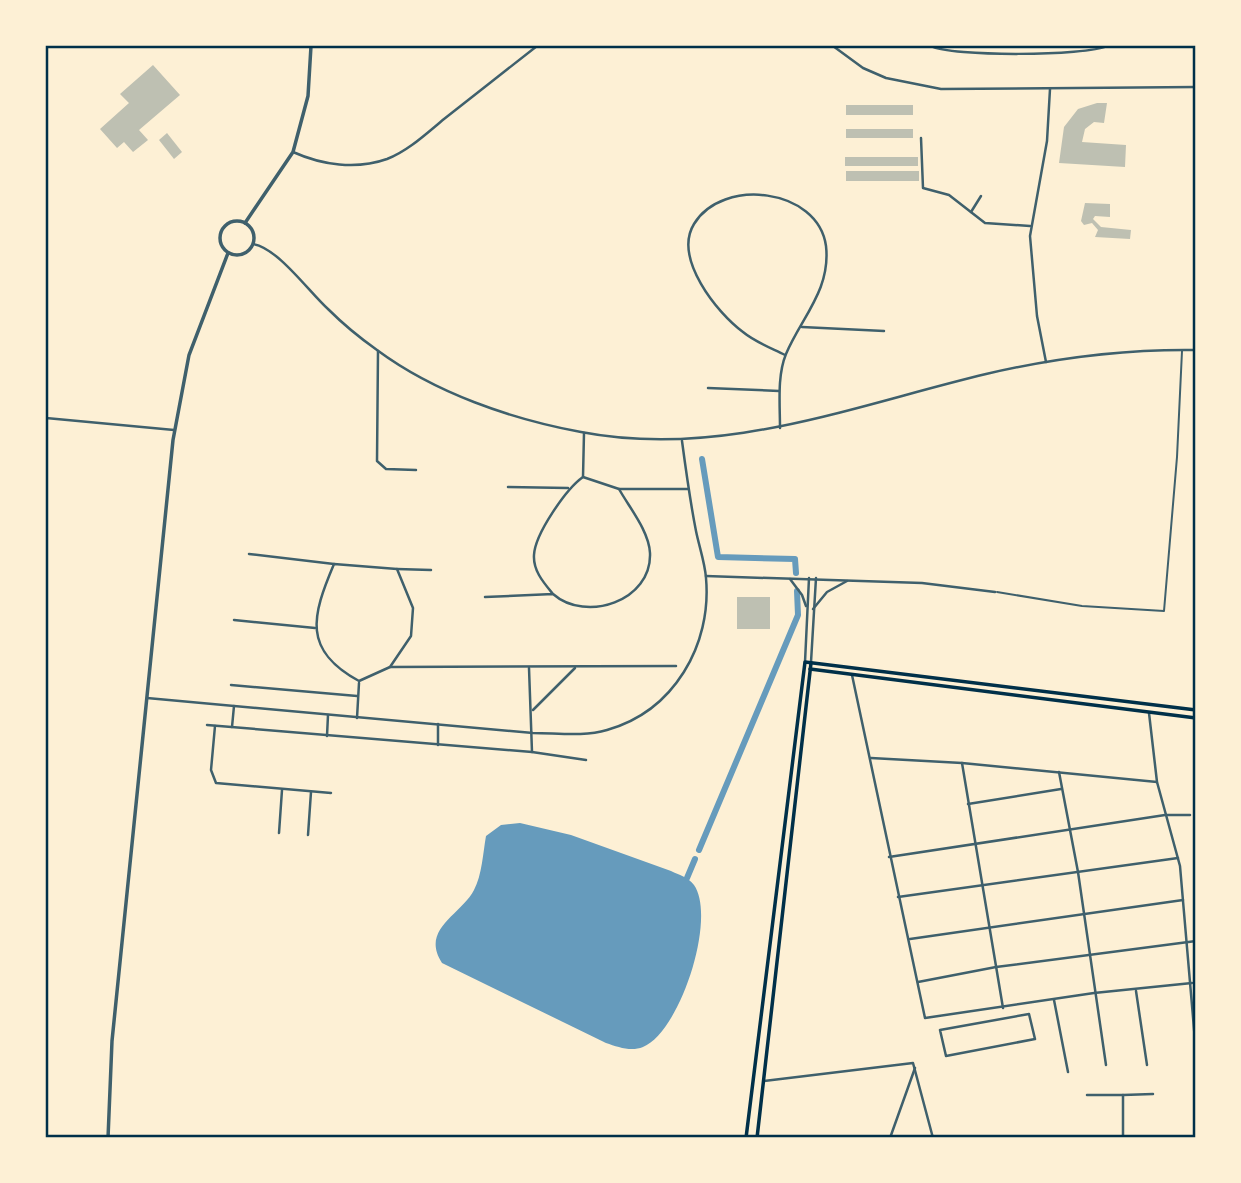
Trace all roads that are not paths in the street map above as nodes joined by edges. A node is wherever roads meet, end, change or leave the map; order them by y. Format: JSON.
{"nodes":[{"id":1,"x":311,"y":46,"type":"edge"},
{"id":2,"x":537,"y":46,"type":"edge"},
{"id":3,"x":833,"y":46,"type":"edge"},
{"id":4,"x":931,"y":46,"type":"edge"},
{"id":5,"x":1107,"y":46,"type":"edge"},
{"id":6,"x":1195,"y":87,"type":"edge"},
{"id":7,"x":1050,"y":89,"type":"junction"},
{"id":8,"x":921,"y":138,"type":"dead end"},
{"id":9,"x":293,"y":152,"type":"junction"},
{"id":10,"x":981,"y":196,"type":"dead end"},
{"id":11,"x":971,"y":212,"type":"junction"},
{"id":12,"x":245,"y":223,"type":"junction"},
{"id":13,"x":1030,"y":226,"type":"junction"},
{"id":14,"x":253,"y":244,"type":"junction"},
{"id":15,"x":228,"y":253,"type":"junction"},
{"id":16,"x":802,"y":327,"type":"junction"},
{"id":17,"x":884,"y":331,"type":"dead end"},
{"id":18,"x":1182,"y":350,"type":"junction"},
{"id":19,"x":1195,"y":350,"type":"edge"},
{"id":20,"x":378,"y":351,"type":"junction"},
{"id":21,"x":785,"y":355,"type":"junction"},
{"id":22,"x":1046,"y":362,"type":"junction"},
{"id":23,"x":708,"y":388,"type":"dead end"},
{"id":24,"x":779,"y":391,"type":"junction"},
{"id":25,"x":46,"y":418,"type":"edge"},
{"id":26,"x":780,"y":428,"type":"junction"},
{"id":27,"x":174,"y":430,"type":"junction"},
{"id":28,"x":584,"y":433,"type":"junction"},
{"id":29,"x":682,"y":440,"type":"junction"},
{"id":30,"x":416,"y":470,"type":"dead end"},
{"id":31,"x":583,"y":477,"type":"junction"},
{"id":32,"x":508,"y":487,"type":"dead end"},
{"id":33,"x":568,"y":488,"type":"junction"},
{"id":34,"x":619,"y":489,"type":"junction"},
{"id":35,"x":688,"y":489,"type":"junction"},
{"id":36,"x":249,"y":554,"type":"dead end"},
{"id":37,"x":334,"y":564,"type":"junction"},
{"id":38,"x":397,"y":569,"type":"junction"},
{"id":39,"x":431,"y":570,"type":"dead end"},
{"id":40,"x":706,"y":576,"type":"junction"},
{"id":41,"x":789,"y":578,"type":"junction"},
{"id":42,"x":809,"y":578,"type":"junction"},
{"id":43,"x":816,"y":578,"type":"junction"},
{"id":44,"x":849,"y":579,"type":"junction"},
{"id":45,"x":995,"y":592,"type":"joint"},
{"id":46,"x":553,"y":594,"type":"junction"},
{"id":47,"x":485,"y":597,"type":"dead end"},
{"id":48,"x":807,"y":609,"type":"junction"},
{"id":49,"x":813,"y":609,"type":"junction"},
{"id":50,"x":234,"y":620,"type":"dead end"},
{"id":51,"x":315,"y":628,"type":"junction"},
{"id":52,"x":805,"y":662,"type":"junction"},
{"id":53,"x":811,"y":662,"type":"junction"},
{"id":54,"x":676,"y":666,"type":"dead end"},
{"id":55,"x":390,"y":667,"type":"junction"},
{"id":56,"x":530,"y":668,"type":"junction"},
{"id":57,"x":575,"y":668,"type":"junction"},
{"id":58,"x":807,"y":668,"type":"junction"},
{"id":59,"x":852,"y":674,"type":"junction"},
{"id":60,"x":359,"y":681,"type":"junction"},
{"id":61,"x":231,"y":685,"type":"dead end"},
{"id":62,"x":357,"y":696,"type":"junction"},
{"id":63,"x":147,"y":698,"type":"junction"},
{"id":64,"x":234,"y":706,"type":"junction"},
{"id":65,"x":533,"y":710,"type":"junction"},
{"id":66,"x":1195,"y":710,"type":"edge"},
{"id":67,"x":1149,"y":713,"type":"junction"},
{"id":68,"x":328,"y":715,"type":"junction"},
{"id":69,"x":357,"y":718,"type":"junction"},
{"id":70,"x":1195,"y":718,"type":"edge"},
{"id":71,"x":438,"y":724,"type":"junction"},
{"id":72,"x":207,"y":725,"type":"dead end"},
{"id":73,"x":215,"y":726,"type":"junction"},
{"id":74,"x":232,"y":727,"type":"junction"},
{"id":75,"x":533,"y":733,"type":"junction"},
{"id":76,"x":327,"y":736,"type":"junction"},
{"id":77,"x":438,"y":745,"type":"junction"},
{"id":78,"x":532,"y":752,"type":"junction"},
{"id":79,"x":871,"y":758,"type":"junction"},
{"id":80,"x":586,"y":760,"type":"dead end"},
{"id":81,"x":962,"y":763,"type":"junction"},
{"id":82,"x":1059,"y":772,"type":"junction"},
{"id":83,"x":1157,"y":782,"type":"junction"},
{"id":84,"x":1062,"y":789,"type":"junction"},
{"id":85,"x":282,"y":790,"type":"junction"},
{"id":86,"x":311,"y":792,"type":"junction"},
{"id":87,"x":331,"y":793,"type":"dead end"},
{"id":88,"x":968,"y":804,"type":"junction"},
{"id":89,"x":1165,"y":815,"type":"junction"},
{"id":90,"x":1190,"y":815,"type":"dead end"},
{"id":91,"x":1070,"y":831,"type":"junction"},
{"id":92,"x":279,"y":833,"type":"dead end"},
{"id":93,"x":308,"y":835,"type":"dead end"},
{"id":94,"x":974,"y":845,"type":"junction"},
{"id":95,"x":889,"y":857,"type":"junction"},
{"id":96,"x":1178,"y":858,"type":"junction"},
{"id":97,"x":1078,"y":872,"type":"junction"},
{"id":98,"x":981,"y":886,"type":"junction"},
{"id":99,"x":898,"y":897,"type":"junction"},
{"id":100,"x":1183,"y":900,"type":"junction"},
{"id":101,"x":1084,"y":913,"type":"junction"},
{"id":102,"x":987,"y":926,"type":"junction"},
{"id":103,"x":908,"y":939,"type":"junction"},
{"id":104,"x":1195,"y":941,"type":"edge"},
{"id":105,"x":1187,"y":942,"type":"junction"},
{"id":106,"x":1090,"y":954,"type":"junction"},
{"id":107,"x":1190,"y":964,"type":"junction"},
{"id":108,"x":1195,"y":964,"type":"edge"},
{"id":109,"x":996,"y":967,"type":"junction"},
{"id":110,"x":917,"y":982,"type":"junction"},
{"id":111,"x":1192,"y":984,"type":"junction"},
{"id":112,"x":1136,"y":991,"type":"junction"},
{"id":113,"x":1094,"y":993,"type":"junction"},
{"id":114,"x":764,"y":994,"type":"junction"},
{"id":115,"x":774,"y":996,"type":"junction"},
{"id":116,"x":1194,"y":996,"type":"edge"},
{"id":117,"x":1054,"y":999,"type":"junction"},
{"id":118,"x":1003,"y":1008,"type":"junction"},
{"id":119,"x":981,"y":1011,"type":"junction"},
{"id":120,"x":983,"y":1022,"type":"junction"},
{"id":121,"x":1195,"y":1052,"type":"edge"},
{"id":122,"x":1106,"y":1065,"type":"dead end"},
{"id":123,"x":1147,"y":1065,"type":"dead end"},
{"id":124,"x":915,"y":1068,"type":"junction"},
{"id":125,"x":1068,"y":1072,"type":"dead end"},
{"id":126,"x":763,"y":1081,"type":"junction"},
{"id":127,"x":1153,"y":1094,"type":"dead end"},
{"id":128,"x":1087,"y":1095,"type":"dead end"},
{"id":129,"x":1123,"y":1095,"type":"junction"},
{"id":130,"x":108,"y":1138,"type":"edge"},
{"id":131,"x":746,"y":1138,"type":"edge"},
{"id":132,"x":757,"y":1138,"type":"edge"},
{"id":133,"x":890,"y":1138,"type":"edge"},
{"id":134,"x":933,"y":1138,"type":"edge"},
{"id":135,"x":1123,"y":1138,"type":"edge"}],
"edges":[{"from":1,"to":9,"type":"street"},
{"from":2,"to":9,"type":"street"},
{"from":3,"to":7,"type":"street"},
{"from":4,"to":5,"type":"street"},
{"from":6,"to":7,"type":"street"},
{"from":7,"to":13,"type":"street"},
{"from":8,"to":11,"type":"street"},
{"from":9,"to":12,"type":"street"},
{"from":10,"to":11,"type":"street"},
{"from":11,"to":13,"type":"street"},
{"from":12,"to":14,"type":"street"},
{"from":12,"to":15,"type":"street"},
{"from":13,"to":22,"type":"street"},
{"from":14,"to":15,"type":"street"},
{"from":14,"to":20,"type":"street"},
{"from":15,"to":27,"type":"street"},
{"from":16,"to":17,"type":"street"},
{"from":16,"to":21,"type":"street"},
{"from":16,"to":21,"type":"street"},
{"from":18,"to":19,"type":"street"},
{"from":18,"to":22,"type":"street"},
{"from":18,"to":45,"type":"lane"},
{"from":20,"to":28,"type":"street"},
{"from":20,"to":30,"type":"street"},
{"from":21,"to":24,"type":"street"},
{"from":22,"to":26,"type":"street"},
{"from":23,"to":24,"type":"street"},
{"from":24,"to":26,"type":"street"},
{"from":25,"to":27,"type":"street"},
{"from":26,"to":29,"type":"street"},
{"from":27,"to":63,"type":"street"},
{"from":28,"to":29,"type":"street"},
{"from":28,"to":31,"type":"street"},
{"from":29,"to":35,"type":"street"},
{"from":31,"to":33,"type":"street"},
{"from":31,"to":34,"type":"street"},
{"from":32,"to":33,"type":"street"},
{"from":33,"to":46,"type":"street"},
{"from":34,"to":35,"type":"street"},
{"from":34,"to":46,"type":"street"},
{"from":35,"to":40,"type":"street"},
{"from":36,"to":37,"type":"street"},
{"from":37,"to":38,"type":"street"},
{"from":37,"to":51,"type":"street"},
{"from":38,"to":39,"type":"street"},
{"from":38,"to":55,"type":"street"},
{"from":40,"to":41,"type":"street"},
{"from":40,"to":75,"type":"street"},
{"from":41,"to":42,"type":"street"},
{"from":41,"to":48,"type":"street"},
{"from":42,"to":43,"type":"street"},
{"from":42,"to":48,"type":"street"},
{"from":43,"to":44,"type":"street"},
{"from":43,"to":49,"type":"street"},
{"from":44,"to":45,"type":"street"},
{"from":44,"to":49,"type":"street"},
{"from":46,"to":47,"type":"street"},
{"from":48,"to":52,"type":"street"},
{"from":49,"to":53,"type":"street"},
{"from":50,"to":51,"type":"street"},
{"from":51,"to":60,"type":"street"},
{"from":52,"to":53,"type":"main road"},
{"from":52,"to":58,"type":"main road"},
{"from":53,"to":58,"type":"main road"},
{"from":53,"to":66,"type":"main road"},
{"from":54,"to":57,"type":"street"},
{"from":55,"to":56,"type":"street"},
{"from":55,"to":60,"type":"street"},
{"from":56,"to":57,"type":"street"},
{"from":56,"to":65,"type":"street"},
{"from":57,"to":65,"type":"street"},
{"from":58,"to":59,"type":"main road"},
{"from":58,"to":114,"type":"main road"},
{"from":58,"to":115,"type":"main road"},
{"from":59,"to":67,"type":"main road"},
{"from":59,"to":79,"type":"street"},
{"from":60,"to":62,"type":"street"},
{"from":61,"to":62,"type":"street"},
{"from":62,"to":69,"type":"street"},
{"from":63,"to":64,"type":"street"},
{"from":63,"to":130,"type":"street"},
{"from":64,"to":68,"type":"street"},
{"from":64,"to":74,"type":"street"},
{"from":65,"to":75,"type":"street"},
{"from":67,"to":70,"type":"main road"},
{"from":67,"to":83,"type":"street"},
{"from":68,"to":69,"type":"street"},
{"from":68,"to":76,"type":"street"},
{"from":69,"to":71,"type":"street"},
{"from":71,"to":75,"type":"street"},
{"from":71,"to":77,"type":"street"},
{"from":72,"to":73,"type":"street"},
{"from":73,"to":74,"type":"street"},
{"from":73,"to":85,"type":"street"},
{"from":74,"to":76,"type":"street"},
{"from":75,"to":78,"type":"street"},
{"from":76,"to":77,"type":"street"},
{"from":77,"to":78,"type":"street"},
{"from":78,"to":80,"type":"street"},
{"from":79,"to":81,"type":"street"},
{"from":79,"to":95,"type":"street"},
{"from":81,"to":82,"type":"street"},
{"from":81,"to":88,"type":"street"},
{"from":82,"to":83,"type":"street"},
{"from":82,"to":84,"type":"street"},
{"from":83,"to":89,"type":"street"},
{"from":84,"to":88,"type":"street"},
{"from":84,"to":91,"type":"street"},
{"from":85,"to":86,"type":"street"},
{"from":85,"to":92,"type":"street"},
{"from":86,"to":87,"type":"street"},
{"from":86,"to":93,"type":"street"},
{"from":88,"to":94,"type":"street"},
{"from":89,"to":90,"type":"street"},
{"from":89,"to":91,"type":"street"},
{"from":89,"to":96,"type":"street"},
{"from":91,"to":94,"type":"street"},
{"from":91,"to":97,"type":"street"},
{"from":94,"to":95,"type":"street"},
{"from":94,"to":98,"type":"street"},
{"from":95,"to":99,"type":"street"},
{"from":96,"to":97,"type":"street"},
{"from":96,"to":100,"type":"street"},
{"from":97,"to":98,"type":"street"},
{"from":97,"to":101,"type":"street"},
{"from":98,"to":99,"type":"street"},
{"from":98,"to":102,"type":"street"},
{"from":99,"to":103,"type":"street"},
{"from":100,"to":101,"type":"street"},
{"from":100,"to":105,"type":"street"},
{"from":101,"to":102,"type":"street"},
{"from":101,"to":106,"type":"street"},
{"from":102,"to":103,"type":"street"},
{"from":102,"to":109,"type":"street"},
{"from":103,"to":110,"type":"street"},
{"from":104,"to":105,"type":"street"},
{"from":105,"to":106,"type":"street"},
{"from":105,"to":107,"type":"street"},
{"from":106,"to":109,"type":"street"},
{"from":106,"to":113,"type":"street"},
{"from":107,"to":108,"type":"street"},
{"from":107,"to":111,"type":"street"},
{"from":109,"to":110,"type":"street"},
{"from":109,"to":118,"type":"street"},
{"from":110,"to":119,"type":"street"},
{"from":111,"to":112,"type":"street"},
{"from":111,"to":116,"type":"street"},
{"from":112,"to":113,"type":"street"},
{"from":112,"to":123,"type":"street"},
{"from":113,"to":117,"type":"street"},
{"from":113,"to":122,"type":"street"},
{"from":114,"to":115,"type":"main road"},
{"from":114,"to":131,"type":"main road"},
{"from":115,"to":126,"type":"main road"},
{"from":116,"to":121,"type":"street"},
{"from":117,"to":118,"type":"street"},
{"from":117,"to":125,"type":"street"},
{"from":118,"to":119,"type":"street"},
{"from":119,"to":120,"type":"street"},
{"from":120,"to":120,"type":"street"},
{"from":124,"to":126,"type":"street"},
{"from":124,"to":133,"type":"street"},
{"from":124,"to":134,"type":"street"},
{"from":126,"to":132,"type":"main road"},
{"from":127,"to":129,"type":"street"},
{"from":128,"to":129,"type":"street"},
{"from":129,"to":135,"type":"street"}]}
